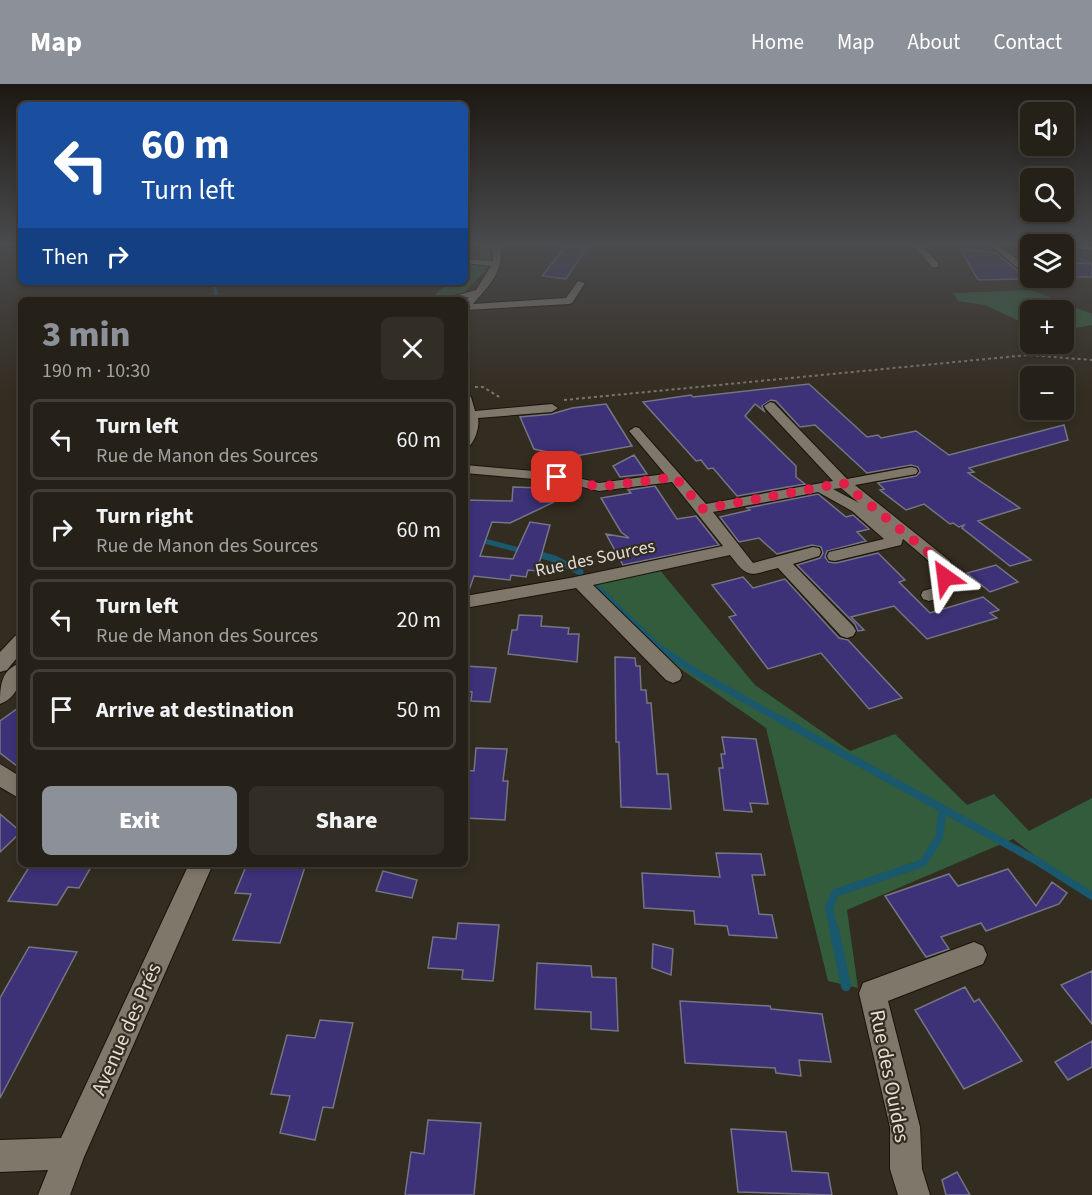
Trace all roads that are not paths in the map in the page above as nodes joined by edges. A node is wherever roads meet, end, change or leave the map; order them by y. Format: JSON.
{"nodes":[{"id":1,"x":573,"y":295,"type":"edge"},
{"id":2,"x":468,"y":307,"type":"edge"},
{"id":3,"x":553,"y":405,"type":"road end"},
{"id":4,"x":468,"y":406,"type":"edge"},
{"id":5,"x":770,"y":406,"type":"dead end"},
{"id":6,"x":471,"y":415,"type":"junction"},
{"id":7,"x":635,"y":431,"type":"dead end"},
{"id":8,"x":468,"y":437,"type":"edge"},
{"id":9,"x":468,"y":469,"type":"edge"},
{"id":10,"x":911,"y":471,"type":"dead end"},
{"id":11,"x":675,"y":477,"type":"junction"},
{"id":12,"x":843,"y":483,"type":"junction"},
{"id":13,"x":820,"y":488,"type":"junction"},
{"id":14,"x":703,"y":509,"type":"junction"},
{"id":15,"x":732,"y":549,"type":"junction"},
{"id":16,"x":813,"y":552,"type":"dead end"},
{"id":17,"x":835,"y":556,"type":"dead end"},
{"id":18,"x":782,"y":562,"type":"junction"},
{"id":19,"x":580,"y":582,"type":"junction"},
{"id":20,"x":929,"y":595,"type":"dead end"},
{"id":21,"x":468,"y":601,"type":"edge"},
{"id":22,"x":847,"y":631,"type":"dead end"},
{"id":23,"x":18,"y":645,"type":"edge"},
{"id":24,"x":0,"y":666,"type":"edge"},
{"id":25,"x":18,"y":674,"type":"edge"},
{"id":26,"x":674,"y":675,"type":"dead end"},
{"id":27,"x":0,"y":696,"type":"edge"},
{"id":28,"x":200,"y":867,"type":"edge"},
{"id":29,"x":974,"y":955,"type":"dead end"},
{"id":30,"x":70,"y":1153,"type":"junction"},
{"id":31,"x":0,"y":1156,"type":"edge"},
{"id":32,"x":54,"y":1195,"type":"edge"},
{"id":33,"x":914,"y":1195,"type":"edge"}],
"edges":[{"from":1,"to":2,"type":"street"},
{"from":3,"to":6,"type":"street"},
{"from":4,"to":6,"type":"street"},
{"from":5,"to":12,"type":"street"},
{"from":6,"to":8,"type":"street"},
{"from":7,"to":11,"type":"street"},
{"from":9,"to":11,"type":"street"},
{"from":10,"to":12,"type":"street"},
{"from":11,"to":14,"type":"street"},
{"from":12,"to":13,"type":"street"},
{"from":12,"to":20,"type":"street"},
{"from":13,"to":14,"type":"street"},
{"from":13,"to":17,"type":"street"},
{"from":14,"to":15,"type":"street"},
{"from":15,"to":18,"type":"street"},
{"from":15,"to":19,"type":"street","name":"Rue des Sources"},
{"from":16,"to":18,"type":"street"},
{"from":18,"to":22,"type":"street"},
{"from":19,"to":21,"type":"street","name":"Rue des Sources"},
{"from":19,"to":26,"type":"street"},
{"from":23,"to":24,"type":"street"},
{"from":25,"to":27,"type":"street"},
{"from":28,"to":30,"type":"street","name":"Avenue des Prés"},
{"from":29,"to":33,"type":"street","name":"Rue des Ouides"},
{"from":30,"to":31,"type":"street"},
{"from":30,"to":32,"type":"street","name":"Avenue des Prés"}]}
